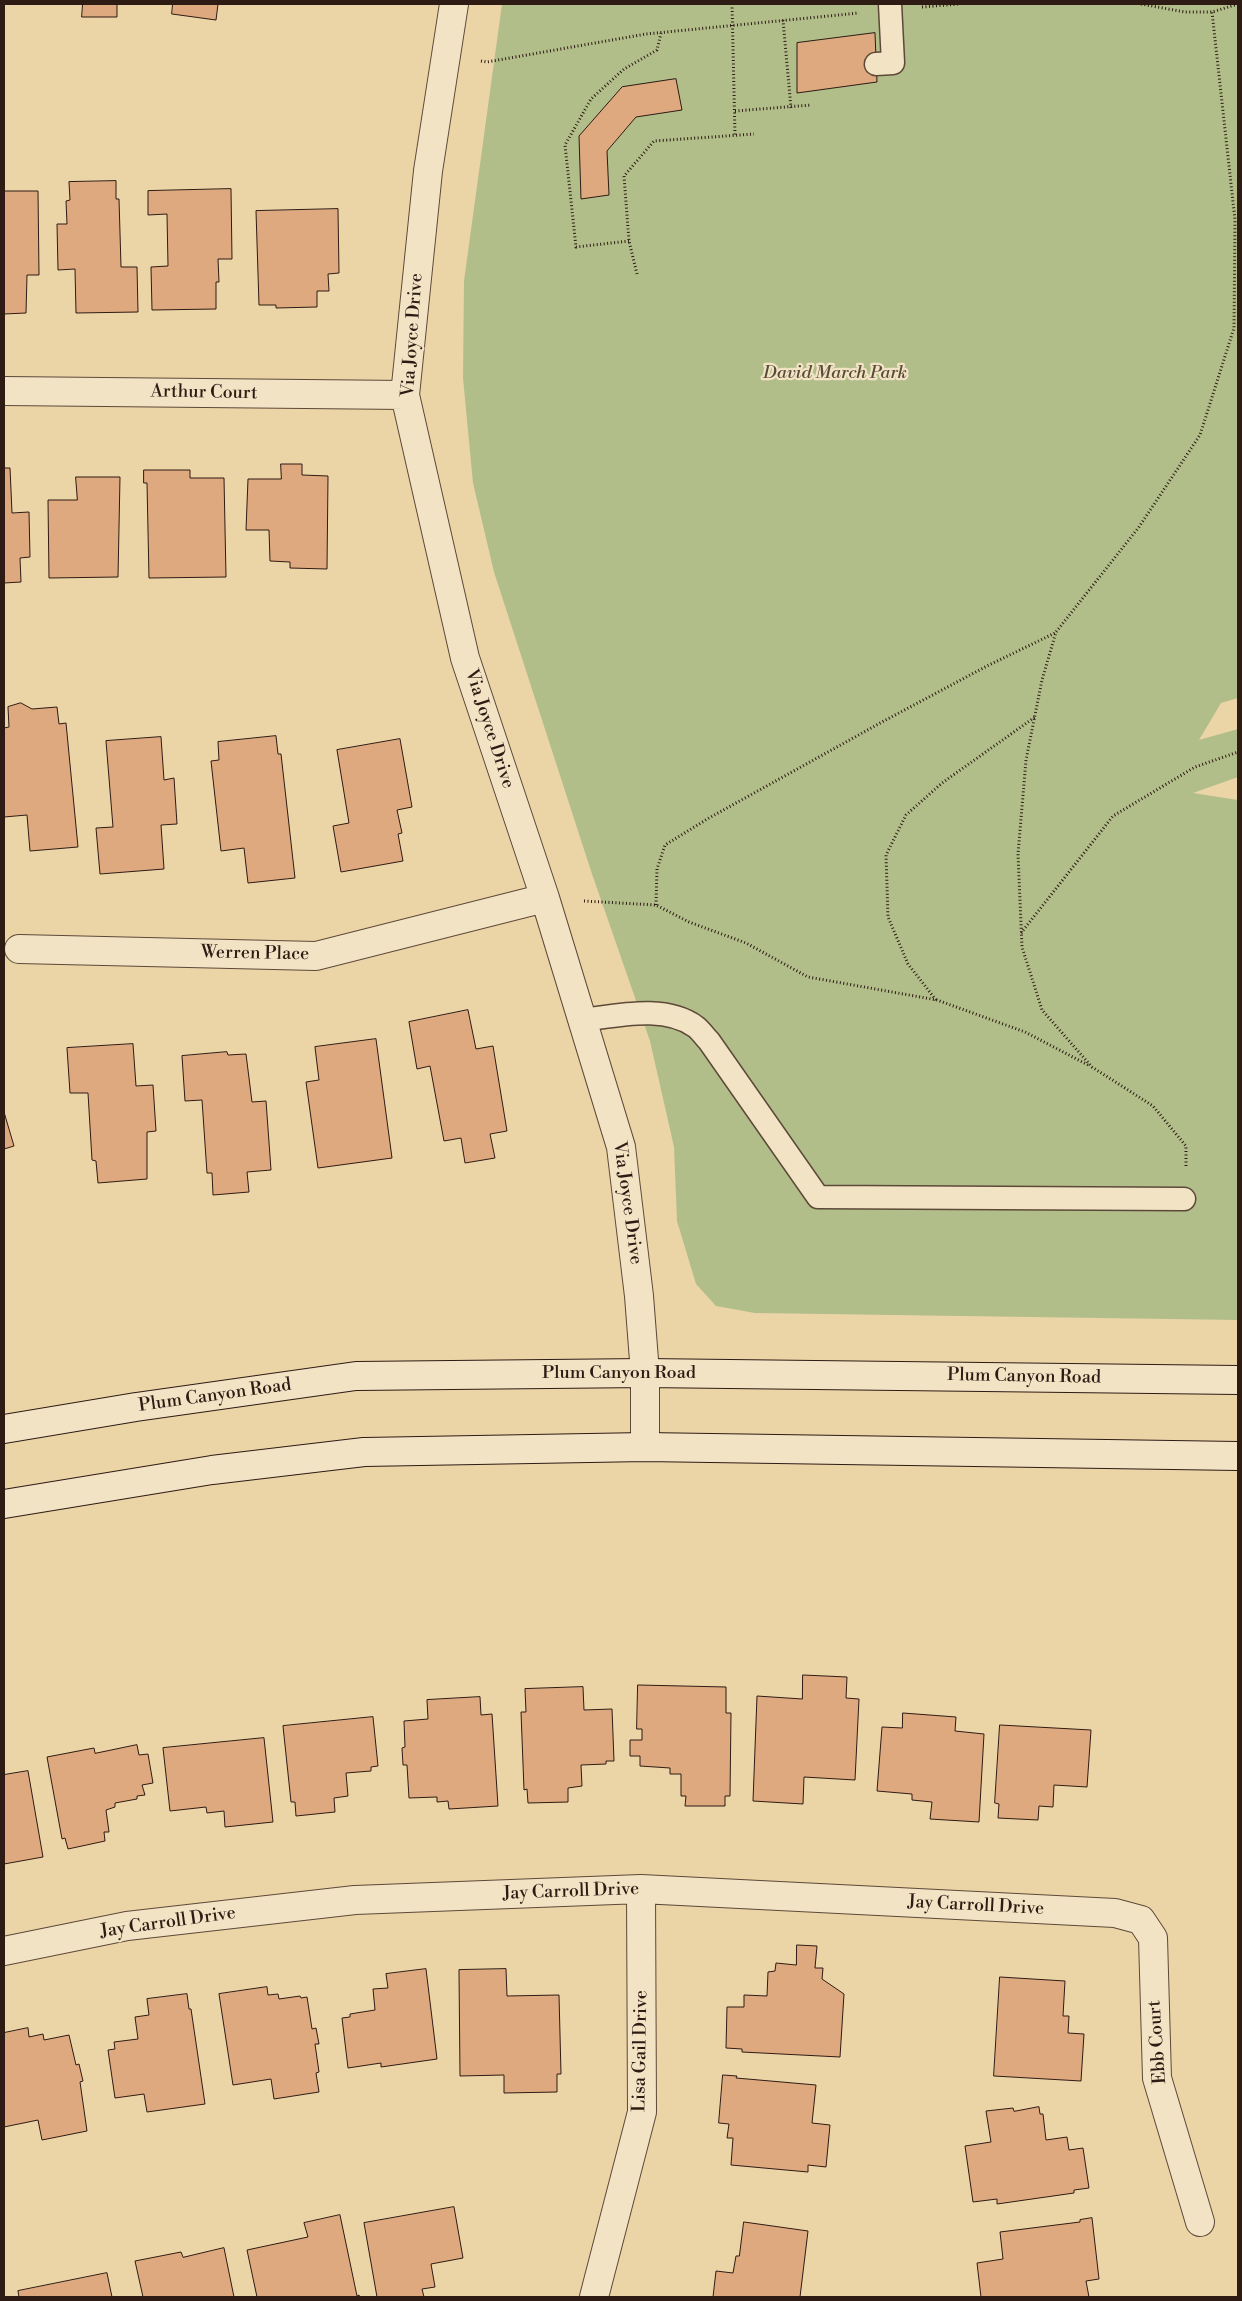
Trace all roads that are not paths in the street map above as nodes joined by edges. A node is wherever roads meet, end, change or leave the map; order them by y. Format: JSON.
{"nodes":[{"id":1,"x":454,"y":4,"type":"edge"},
{"id":2,"x":890,"y":7,"type":"edge"},
{"id":3,"x":876,"y":64,"type":"dead end"},
{"id":4,"x":4,"y":391,"type":"edge"},
{"id":5,"x":405,"y":395,"type":"junction"},
{"id":6,"x":545,"y":898,"type":"junction"},
{"id":7,"x":19,"y":949,"type":"dead end"},
{"id":8,"x":582,"y":1020,"type":"junction"},
{"id":9,"x":1184,"y":1199,"type":"road end"},
{"id":10,"x":645,"y":1373,"type":"junction"},
{"id":11,"x":1238,"y":1380,"type":"edge"},
{"id":12,"x":4,"y":1429,"type":"edge"},
{"id":13,"x":645,"y":1447,"type":"junction"},
{"id":14,"x":1238,"y":1456,"type":"edge"},
{"id":15,"x":4,"y":1504,"type":"edge"},
{"id":16,"x":641,"y":1889,"type":"junction"},
{"id":17,"x":1141,"y":1920,"type":"joint"},
{"id":18,"x":4,"y":1951,"type":"edge"},
{"id":19,"x":1200,"y":2222,"type":"dead end"},
{"id":20,"x":594,"y":2297,"type":"edge"}],
"edges":[{"from":1,"to":5,"type":"street","name":"Via Joyce Drive"},
{"from":2,"to":3,"type":"lane"},
{"from":4,"to":5,"type":"street","name":"Arthur Court"},
{"from":5,"to":6,"type":"street","name":"Via Joyce Drive"},
{"from":6,"to":7,"type":"street","name":"Werren Place"},
{"from":6,"to":8,"type":"street","name":"Via Joyce Drive"},
{"from":8,"to":9,"type":"lane"},
{"from":8,"to":10,"type":"street","name":"Via Joyce Drive"},
{"from":10,"to":11,"type":"street","name":"Plum Canyon Road"},
{"from":10,"to":12,"type":"street","name":"Plum Canyon Road"},
{"from":10,"to":13,"type":"street","name":"Via Joyce Drive"},
{"from":13,"to":14,"type":"street"},
{"from":13,"to":15,"type":"street"},
{"from":16,"to":17,"type":"street","name":"Jay Carroll Drive"},
{"from":16,"to":18,"type":"street","name":"Jay Carroll Drive"},
{"from":16,"to":20,"type":"street","name":"Lisa Gail Drive"},
{"from":17,"to":19,"type":"street","name":"Ebb Court"}]}
